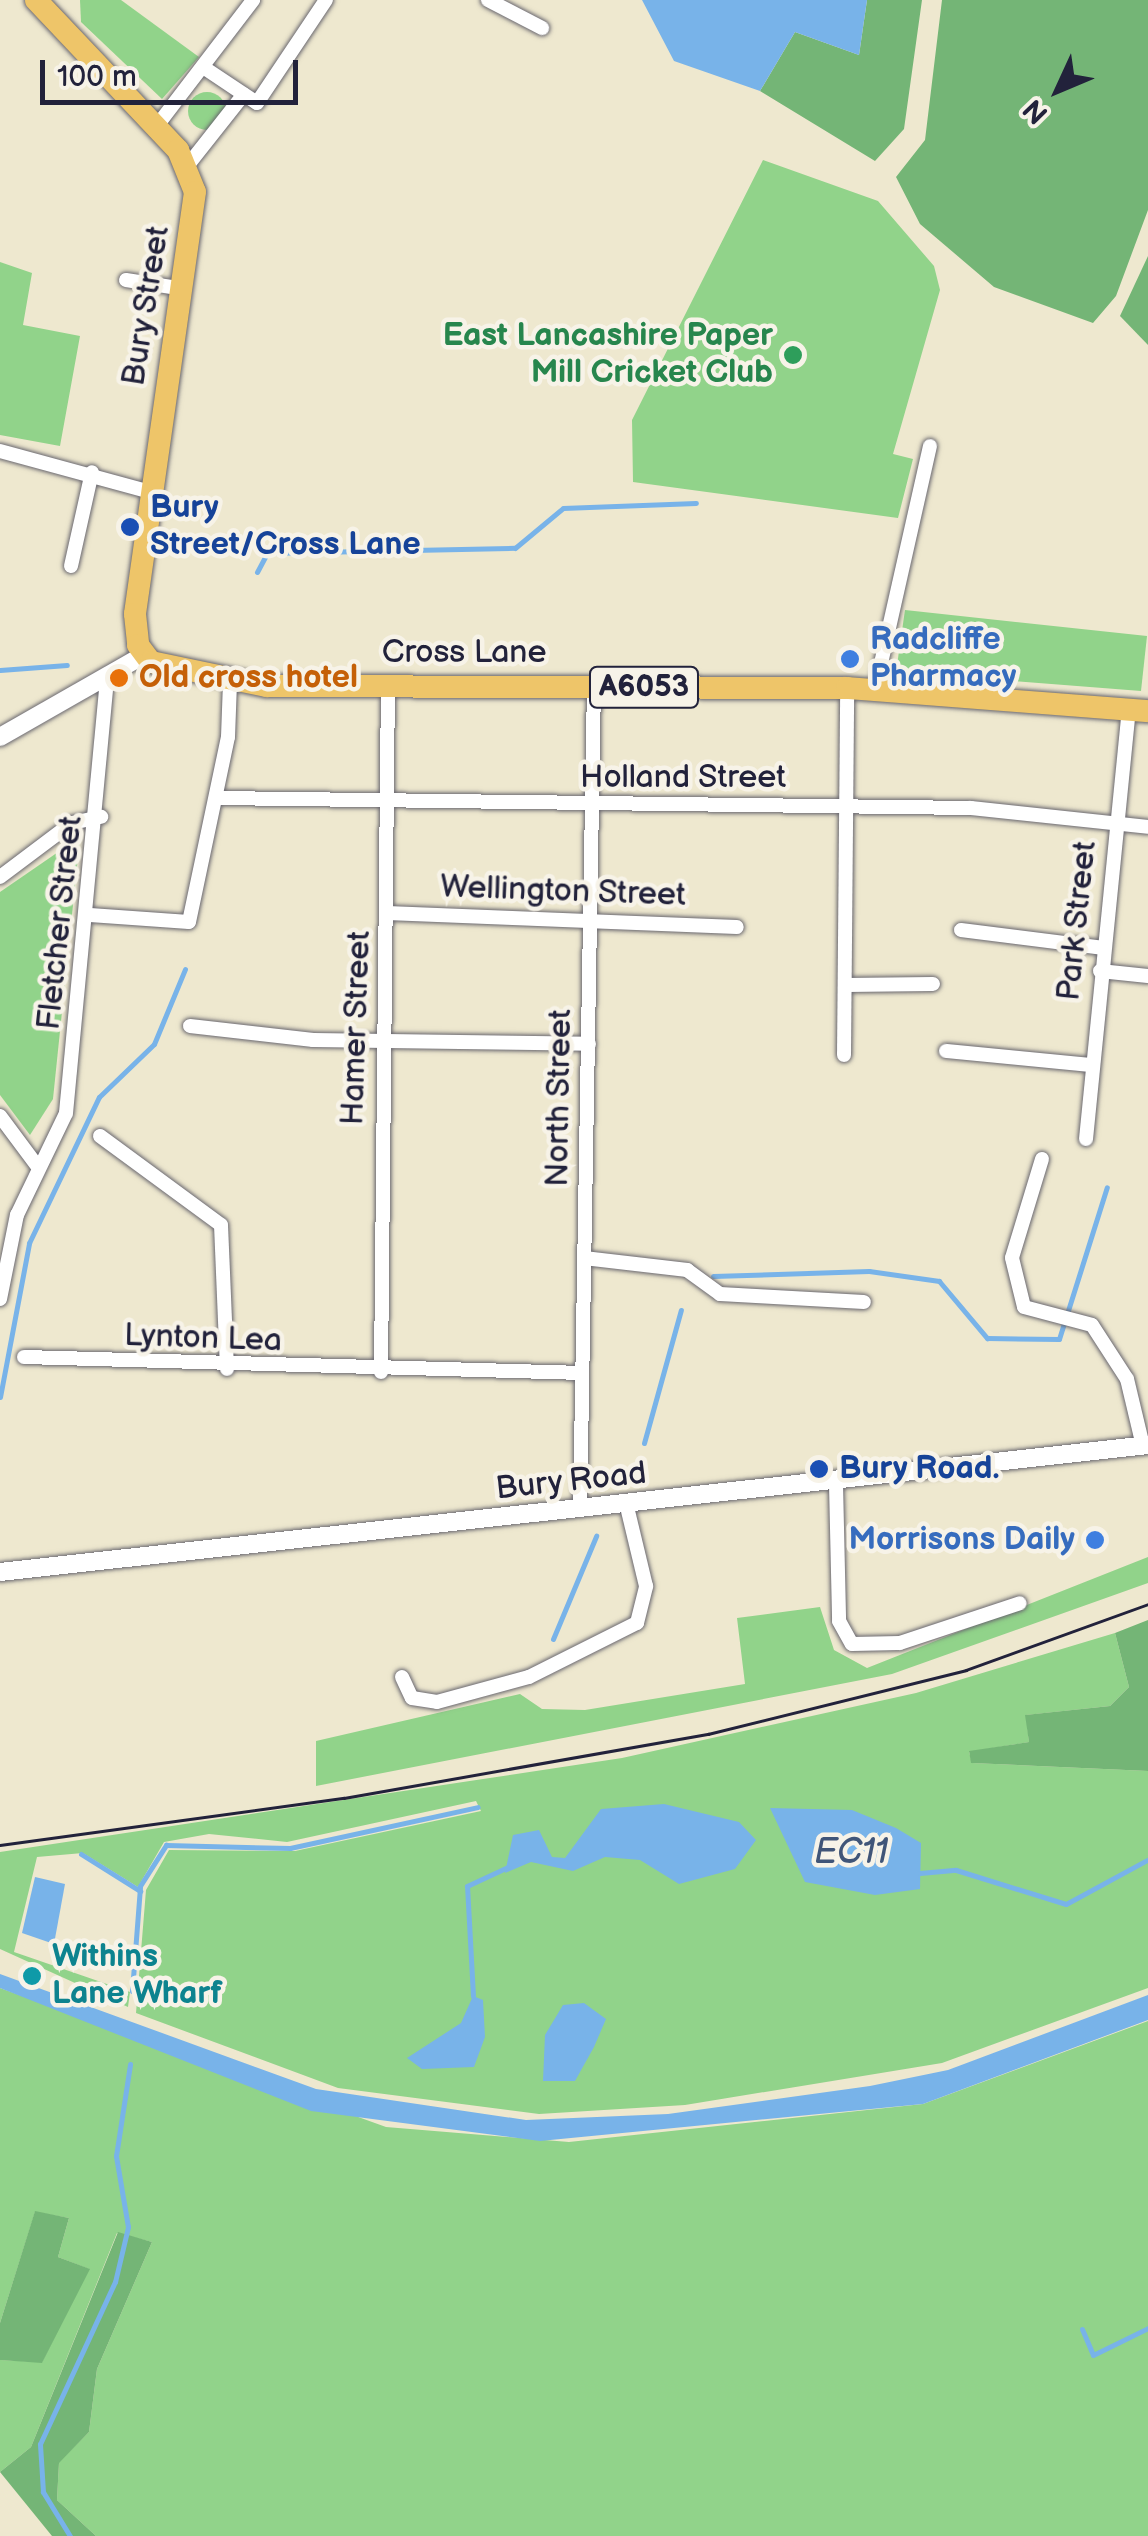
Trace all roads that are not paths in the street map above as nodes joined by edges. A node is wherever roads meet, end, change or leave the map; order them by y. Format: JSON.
{"nodes":[{"id":1,"x":253,"y":0,"type":"edge"},
{"id":2,"x":326,"y":0,"type":"edge"},
{"id":3,"x":488,"y":0,"type":"edge"},
{"id":4,"x":50,"y":5,"type":"edge"},
{"id":5,"x":542,"y":28,"type":"dead end"},
{"id":6,"x":206,"y":69,"type":"junction"},
{"id":7,"x":250,"y":99,"type":"junction"},
{"id":8,"x":156,"y":128,"type":"junction"},
{"id":9,"x":188,"y":166,"type":"junction"},
{"id":10,"x":126,"y":280,"type":"dead end"},
{"id":11,"x":184,"y":288,"type":"junction"},
{"id":12,"x":930,"y":446,"type":"dead end"},
{"id":13,"x":0,"y":451,"type":"edge"},
{"id":14,"x":92,"y":472,"type":"junction"},
{"id":15,"x":151,"y":492,"type":"junction"},
{"id":16,"x":71,"y":566,"type":"dead end"},
{"id":17,"x":144,"y":655,"type":"junction"},
{"id":18,"x":107,"y":678,"type":"junction"},
{"id":19,"x":230,"y":682,"type":"junction"},
{"id":20,"x":388,"y":685,"type":"junction"},
{"id":21,"x":594,"y":687,"type":"junction"},
{"id":22,"x":848,"y":688,"type":"junction"},
{"id":23,"x":874,"y":690,"type":"junction"},
{"id":24,"x":1138,"y":710,"type":"edge"},
{"id":25,"x":0,"y":736,"type":"edge"},
{"id":26,"x":218,"y":798,"type":"junction"},
{"id":27,"x":387,"y":803,"type":"junction"},
{"id":28,"x":593,"y":806,"type":"junction"},
{"id":29,"x":842,"y":806,"type":"junction"},
{"id":30,"x":101,"y":817,"type":"junction"},
{"id":31,"x":1116,"y":824,"type":"junction"},
{"id":32,"x":1148,"y":827,"type":"edge"},
{"id":33,"x":0,"y":876,"type":"edge"},
{"id":34,"x":388,"y":914,"type":"junction"},
{"id":35,"x":90,"y":915,"type":"junction"},
{"id":36,"x":591,"y":920,"type":"junction"},
{"id":37,"x":737,"y":926,"type":"dead end"},
{"id":38,"x":961,"y":930,"type":"dead end"},
{"id":39,"x":1104,"y":948,"type":"junction"},
{"id":40,"x":1100,"y":970,"type":"junction"},
{"id":41,"x":1148,"y":976,"type":"edge"},
{"id":42,"x":933,"y":984,"type":"dead end"},
{"id":43,"x":846,"y":985,"type":"junction"},
{"id":44,"x":190,"y":1026,"type":"dead end"},
{"id":45,"x":382,"y":1043,"type":"junction"},
{"id":46,"x":588,"y":1044,"type":"junction"},
{"id":47,"x":946,"y":1051,"type":"dead end"},
{"id":48,"x":844,"y":1055,"type":"dead end"},
{"id":49,"x":1091,"y":1065,"type":"junction"},
{"id":50,"x":0,"y":1116,"type":"edge"},
{"id":51,"x":100,"y":1136,"type":"dead end"},
{"id":52,"x":1086,"y":1139,"type":"dead end"},
{"id":53,"x":1042,"y":1159,"type":"dead end"},
{"id":54,"x":38,"y":1167,"type":"junction"},
{"id":55,"x":584,"y":1258,"type":"junction"},
{"id":56,"x":0,"y":1299,"type":"edge"},
{"id":57,"x":864,"y":1302,"type":"dead end"},
{"id":58,"x":24,"y":1358,"type":"dead end"},
{"id":59,"x":227,"y":1369,"type":"junction"},
{"id":60,"x":380,"y":1372,"type":"junction"},
{"id":61,"x":582,"y":1373,"type":"junction"},
{"id":62,"x":1145,"y":1446,"type":"edge"},
{"id":63,"x":836,"y":1484,"type":"junction"},
{"id":64,"x":627,"y":1507,"type":"junction"},
{"id":65,"x":580,"y":1510,"type":"junction"},
{"id":66,"x":0,"y":1572,"type":"edge"},
{"id":67,"x":1020,"y":1604,"type":"dead end"},
{"id":68,"x":402,"y":1677,"type":"dead end"}],
"edges":[{"from":1,"to":6,"type":"street"},
{"from":2,"to":7,"type":"street"},
{"from":3,"to":5,"type":"street"},
{"from":4,"to":8,"type":"main road"},
{"from":6,"to":7,"type":"street"},
{"from":6,"to":8,"type":"street"},
{"from":7,"to":9,"type":"street"},
{"from":8,"to":9,"type":"main road"},
{"from":9,"to":11,"type":"main road","name":"Bury Street"},
{"from":10,"to":11,"type":"street"},
{"from":11,"to":15,"type":"main road","name":"Bury Street"},
{"from":12,"to":23,"type":"street"},
{"from":13,"to":14,"type":"street"},
{"from":14,"to":15,"type":"street"},
{"from":14,"to":16,"type":"street"},
{"from":15,"to":17,"type":"main road","name":"Bury Street"},
{"from":17,"to":18,"type":"street"},
{"from":17,"to":19,"type":"main road","name":"Cross Lane","number":"A6053"},
{"from":18,"to":25,"type":"street"},
{"from":18,"to":30,"type":"street","name":"Fletcher Street"},
{"from":19,"to":20,"type":"main road","name":"Cross Lane","number":"A6053"},
{"from":19,"to":26,"type":"street"},
{"from":20,"to":21,"type":"main road","name":"Cross Lane","number":"A6053"},
{"from":20,"to":27,"type":"street","name":"Hamer Street"},
{"from":21,"to":22,"type":"main road","name":"Cross Lane","number":"A6053"},
{"from":21,"to":28,"type":"street","name":"North Street"},
{"from":22,"to":23,"type":"main road","name":"Cross Lane","number":"A6053"},
{"from":22,"to":29,"type":"street"},
{"from":23,"to":24,"type":"main road","name":"Cross Lane","number":"A6053"},
{"from":24,"to":31,"type":"street","name":"Park Street"},
{"from":26,"to":27,"type":"street","name":"Holland Street"},
{"from":26,"to":35,"type":"street"},
{"from":27,"to":28,"type":"street","name":"Holland Street"},
{"from":27,"to":34,"type":"street","name":"Hamer Street"},
{"from":28,"to":29,"type":"street","name":"Holland Street"},
{"from":28,"to":36,"type":"street","name":"North Street"},
{"from":29,"to":31,"type":"street","name":"Holland Street"},
{"from":29,"to":43,"type":"street"},
{"from":30,"to":33,"type":"street"},
{"from":30,"to":35,"type":"street","name":"Fletcher Street"},
{"from":31,"to":32,"type":"street","name":"Holland Street"},
{"from":31,"to":39,"type":"street","name":"Park Street"},
{"from":34,"to":36,"type":"street","name":"Wellington Street"},
{"from":34,"to":45,"type":"street","name":"Hamer Street"},
{"from":35,"to":54,"type":"street","name":"Fletcher Street"},
{"from":36,"to":37,"type":"street","name":"Wellington Street"},
{"from":36,"to":46,"type":"street","name":"North Street"},
{"from":38,"to":39,"type":"street"},
{"from":39,"to":40,"type":"street","name":"Park Street"},
{"from":40,"to":41,"type":"street"},
{"from":40,"to":49,"type":"street","name":"Park Street"},
{"from":42,"to":43,"type":"street"},
{"from":43,"to":48,"type":"street"},
{"from":44,"to":45,"type":"street"},
{"from":45,"to":46,"type":"street"},
{"from":45,"to":60,"type":"street","name":"Hamer Street"},
{"from":46,"to":55,"type":"street","name":"North Street"},
{"from":47,"to":49,"type":"street"},
{"from":49,"to":52,"type":"street","name":"Park Street"},
{"from":50,"to":54,"type":"street"},
{"from":51,"to":59,"type":"street"},
{"from":53,"to":62,"type":"street"},
{"from":54,"to":56,"type":"street","name":"Fletcher Street"},
{"from":55,"to":57,"type":"street"},
{"from":55,"to":61,"type":"street","name":"North Street"},
{"from":58,"to":59,"type":"street","name":"Lynton Lea"},
{"from":59,"to":60,"type":"street","name":"Lynton Lea"},
{"from":60,"to":61,"type":"street","name":"Lynton Lea"},
{"from":61,"to":65,"type":"street","name":"North Street"},
{"from":62,"to":63,"type":"street","name":"Bury Road"},
{"from":63,"to":64,"type":"street","name":"Bury Road"},
{"from":63,"to":67,"type":"street"},
{"from":64,"to":65,"type":"street","name":"Bury Road"},
{"from":64,"to":68,"type":"street"},
{"from":65,"to":66,"type":"street","name":"Bury Road"}]}
